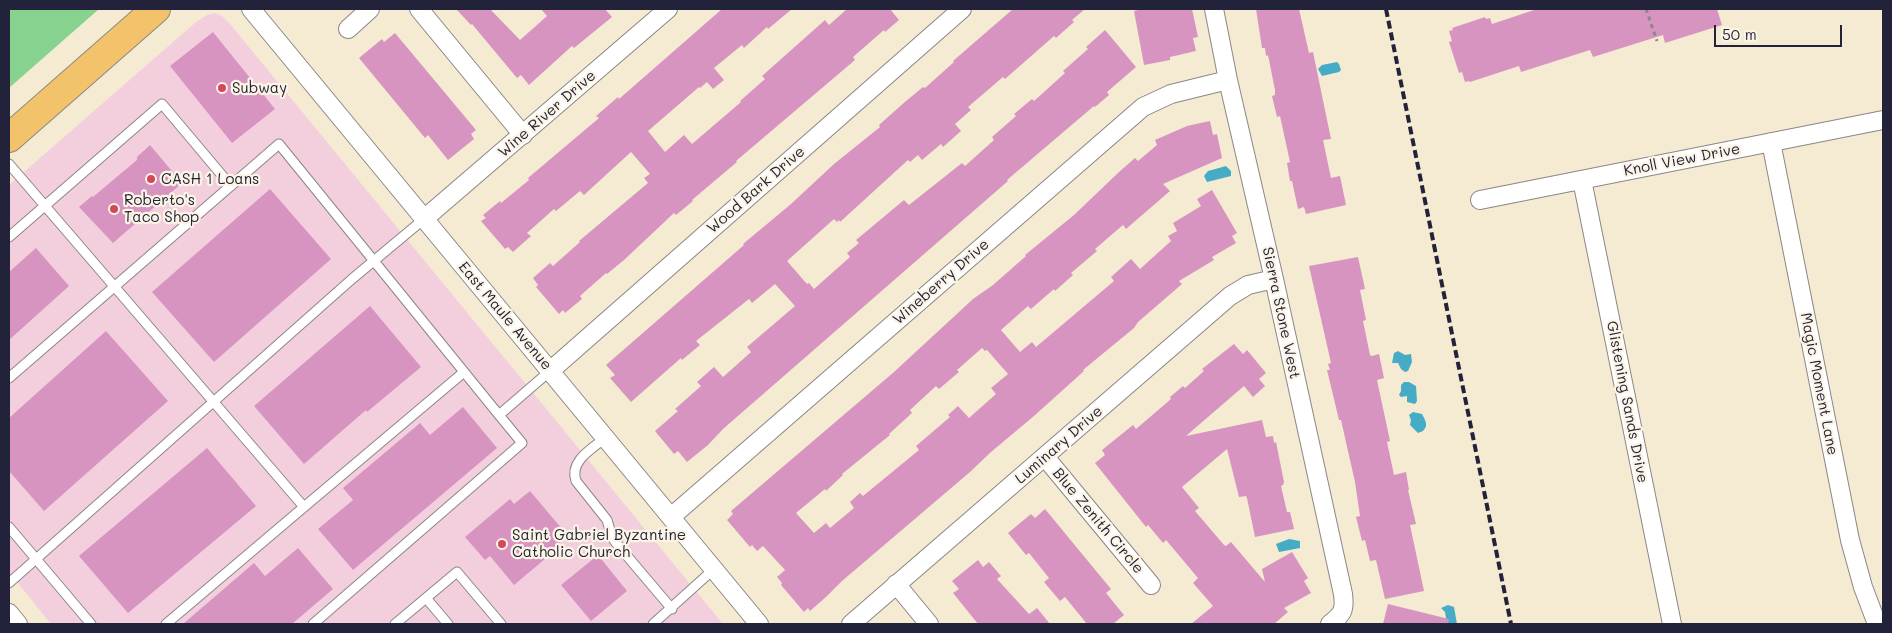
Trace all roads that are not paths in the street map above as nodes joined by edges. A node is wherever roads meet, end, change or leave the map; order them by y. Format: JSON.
{"nodes":[{"id":1,"x":156,"y":9,"type":"edge"},
{"id":2,"x":251,"y":9,"type":"edge"},
{"id":3,"x":370,"y":9,"type":"edge"},
{"id":4,"x":419,"y":9,"type":"edge"},
{"id":5,"x":668,"y":9,"type":"edge"},
{"id":6,"x":962,"y":9,"type":"edge"},
{"id":7,"x":1214,"y":9,"type":"edge"},
{"id":8,"x":348,"y":29,"type":"dead end"},
{"id":9,"x":1228,"y":80,"type":"junction"},
{"id":10,"x":1883,"y":120,"type":"edge"},
{"id":11,"x":523,"y":135,"type":"junction"},
{"id":12,"x":9,"y":138,"type":"edge"},
{"id":13,"x":1771,"y":142,"type":"junction"},
{"id":14,"x":9,"y":164,"type":"edge"},
{"id":15,"x":1582,"y":180,"type":"junction"},
{"id":16,"x":231,"y":186,"type":"junction"},
{"id":17,"x":1480,"y":200,"type":"dead end"},
{"id":18,"x":44,"y":206,"type":"junction"},
{"id":19,"x":424,"y":219,"type":"junction"},
{"id":20,"x":9,"y":237,"type":"edge"},
{"id":21,"x":374,"y":261,"type":"junction"},
{"id":22,"x":1274,"y":279,"type":"junction"},
{"id":23,"x":114,"y":287,"type":"junction"},
{"id":24,"x":550,"y":371,"type":"junction"},
{"id":25,"x":464,"y":372,"type":"junction"},
{"id":26,"x":9,"y":378,"type":"edge"},
{"id":27,"x":213,"y":403,"type":"junction"},
{"id":28,"x":499,"y":416,"type":"junction"},
{"id":29,"x":605,"y":438,"type":"junction"},
{"id":30,"x":1045,"y":457,"type":"junction"},
{"id":31,"x":304,"y":507,"type":"junction"},
{"id":32,"x":671,"y":517,"type":"junction"},
{"id":33,"x":9,"y":527,"type":"edge"},
{"id":34,"x":35,"y":559,"type":"junction"},
{"id":35,"x":714,"y":569,"type":"junction"},
{"id":36,"x":9,"y":582,"type":"edge"},
{"id":37,"x":896,"y":584,"type":"junction"},
{"id":38,"x":1151,"y":585,"type":"dead end"},
{"id":39,"x":426,"y":598,"type":"junction"},
{"id":40,"x":672,"y":609,"type":"junction"},
{"id":41,"x":1335,"y":621,"type":"edge"},
{"id":42,"x":91,"y":624,"type":"edge"},
{"id":43,"x":166,"y":624,"type":"edge"},
{"id":44,"x":313,"y":624,"type":"edge"},
{"id":45,"x":395,"y":624,"type":"edge"},
{"id":46,"x":448,"y":624,"type":"edge"},
{"id":47,"x":500,"y":624,"type":"edge"},
{"id":48,"x":653,"y":624,"type":"edge"},
{"id":49,"x":759,"y":624,"type":"edge"},
{"id":50,"x":851,"y":624,"type":"edge"},
{"id":51,"x":929,"y":624,"type":"edge"},
{"id":52,"x":1672,"y":624,"type":"edge"},
{"id":53,"x":1877,"y":624,"type":"edge"}],
"edges":[{"from":1,"to":12,"type":"main road"},
{"from":2,"to":19,"type":"street","name":"East Maule Avenue"},
{"from":3,"to":8,"type":"street"},
{"from":4,"to":11,"type":"street"},
{"from":5,"to":11,"type":"street","name":"Wine River Drive"},
{"from":6,"to":24,"type":"street","name":"Wood Bark Drive"},
{"from":7,"to":9,"type":"street","name":"Sierra Stone West"},
{"from":9,"to":22,"type":"street","name":"Sierra Stone West"},
{"from":9,"to":32,"type":"street","name":"Wineberry Drive"},
{"from":10,"to":13,"type":"street","name":"Knoll View Drive"},
{"from":11,"to":19,"type":"street","name":"Wine River Drive"},
{"from":13,"to":15,"type":"street","name":"Knoll View Drive"},
{"from":13,"to":53,"type":"street","name":"Magic Moment Lane"},
{"from":14,"to":18,"type":"lane"},
{"from":15,"to":17,"type":"street","name":"Knoll View Drive"},
{"from":15,"to":52,"type":"street","name":"Glistening Sands Drive"},
{"from":16,"to":18,"type":"lane"},
{"from":16,"to":21,"type":"lane"},
{"from":16,"to":23,"type":"lane"},
{"from":18,"to":20,"type":"lane"},
{"from":18,"to":23,"type":"lane"},
{"from":19,"to":21,"type":"lane"},
{"from":19,"to":24,"type":"street","name":"East Maule Avenue"},
{"from":21,"to":25,"type":"lane"},
{"from":21,"to":27,"type":"lane"},
{"from":22,"to":30,"type":"street","name":"Luminary Drive"},
{"from":22,"to":41,"type":"street","name":"Sierra Stone West"},
{"from":23,"to":26,"type":"lane"},
{"from":23,"to":27,"type":"lane"},
{"from":24,"to":28,"type":"lane"},
{"from":24,"to":29,"type":"street","name":"East Maule Avenue"},
{"from":25,"to":28,"type":"lane"},
{"from":25,"to":31,"type":"lane"},
{"from":27,"to":31,"type":"lane"},
{"from":27,"to":34,"type":"lane"},
{"from":28,"to":44,"type":"lane"},
{"from":29,"to":32,"type":"street","name":"East Maule Avenue"},
{"from":29,"to":40,"type":"lane"},
{"from":30,"to":37,"type":"street","name":"Luminary Drive"},
{"from":30,"to":38,"type":"street","name":"Blue Zenith Circle"},
{"from":31,"to":43,"type":"lane"},
{"from":32,"to":35,"type":"street","name":"East Maule Avenue"},
{"from":33,"to":34,"type":"lane"},
{"from":34,"to":36,"type":"lane"},
{"from":34,"to":42,"type":"lane"},
{"from":35,"to":40,"type":"lane"},
{"from":35,"to":49,"type":"street","name":"East Maule Avenue"},
{"from":37,"to":50,"type":"street","name":"Luminary Drive"},
{"from":37,"to":51,"type":"street"},
{"from":39,"to":45,"type":"lane"},
{"from":39,"to":46,"type":"lane"},
{"from":39,"to":47,"type":"lane"},
{"from":40,"to":48,"type":"lane"}]}
